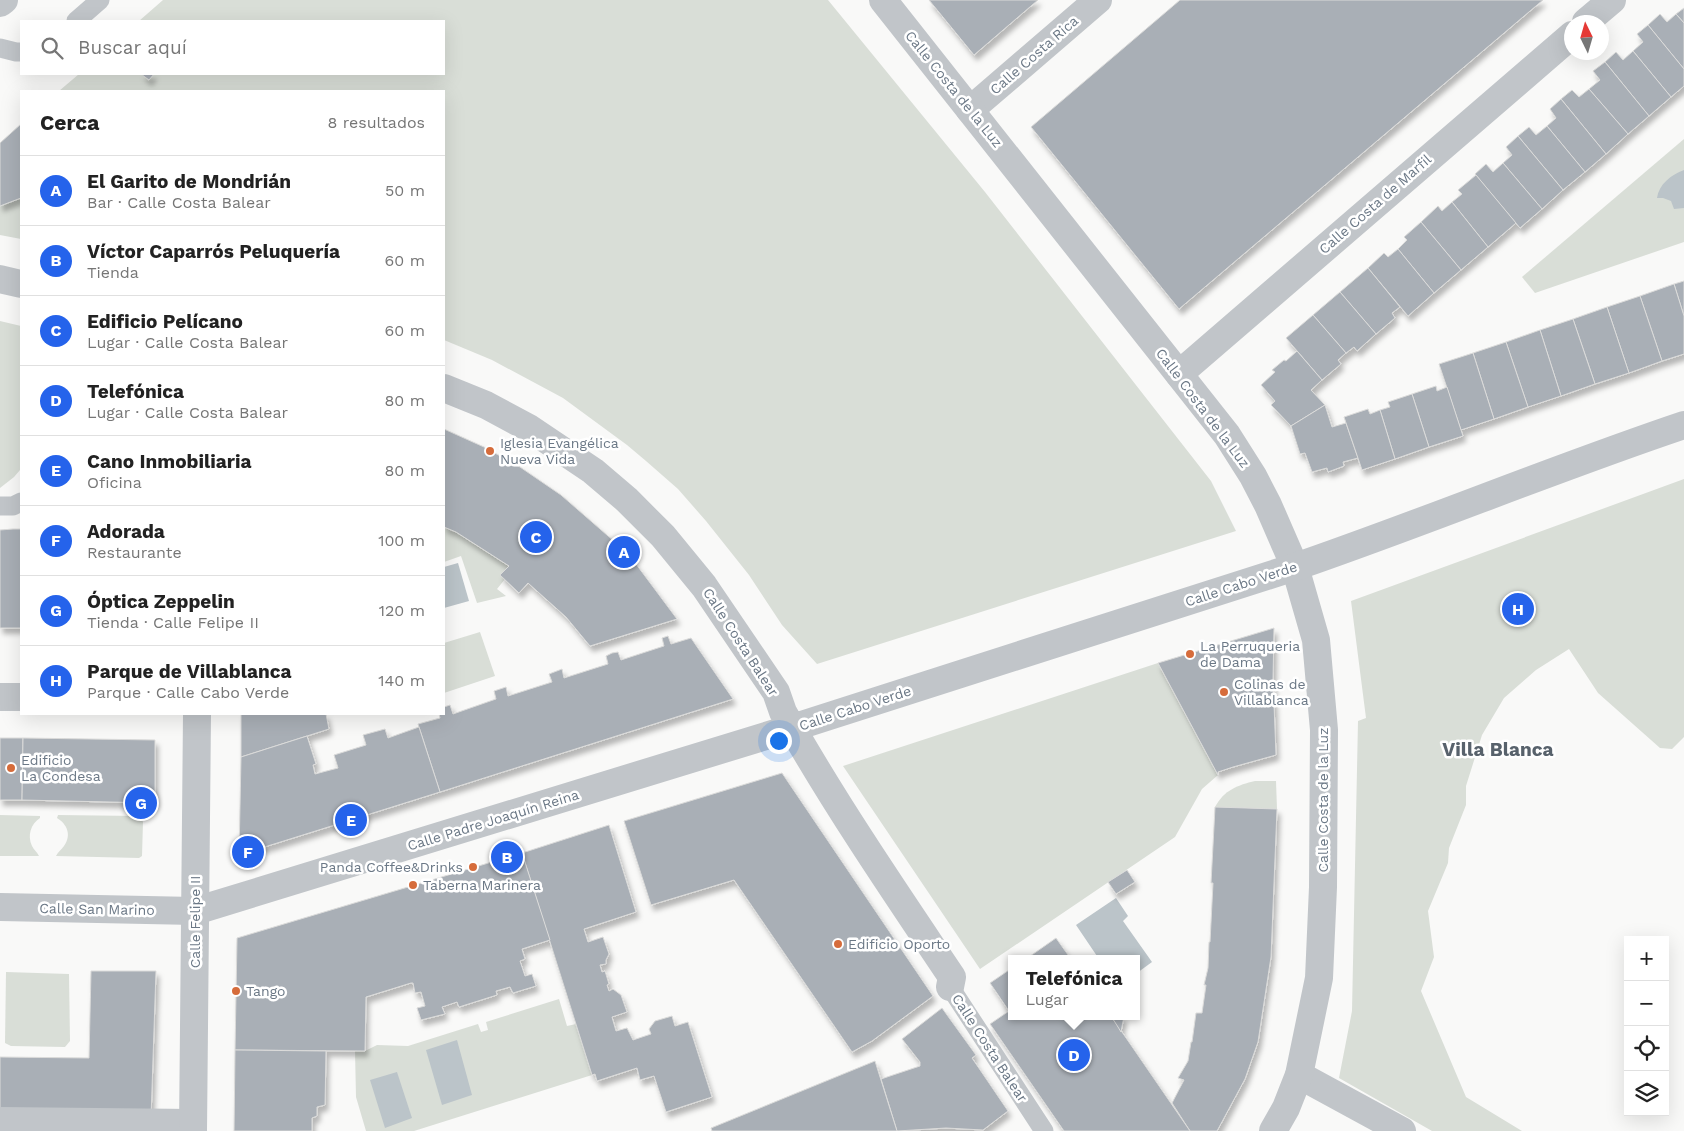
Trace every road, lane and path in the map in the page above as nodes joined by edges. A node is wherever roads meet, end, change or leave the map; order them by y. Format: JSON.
{"nodes":[{"id":1,"x":4,"y":0,"type":"edge"},
{"id":2,"x":100,"y":0,"type":"edge"},
{"id":3,"x":883,"y":0,"type":"edge"},
{"id":4,"x":1098,"y":0,"type":"edge"},
{"id":5,"x":1612,"y":0,"type":"edge"},
{"id":6,"x":0,"y":4,"type":"edge"},
{"id":7,"x":1594,"y":15,"type":"edge"},
{"id":8,"x":77,"y":20,"type":"edge"},
{"id":9,"x":1564,"y":42,"type":"edge"},
{"id":10,"x":0,"y":48,"type":"edge"},
{"id":11,"x":20,"y":52,"type":"edge"},
{"id":12,"x":970,"y":110,"type":"junction"},
{"id":13,"x":0,"y":279,"type":"edge"},
{"id":14,"x":20,"y":284,"type":"edge"},
{"id":15,"x":1179,"y":374,"type":"junction"},
{"id":16,"x":445,"y":388,"type":"edge"},
{"id":17,"x":1684,"y":425,"type":"edge"},
{"id":18,"x":20,"y":502,"type":"edge"},
{"id":19,"x":0,"y":506,"type":"edge"},
{"id":20,"x":1295,"y":567,"type":"junction"},
{"id":21,"x":0,"y":697,"type":"edge"},
{"id":22,"x":20,"y":697,"type":"edge"},
{"id":23,"x":197,"y":715,"type":"edge"},
{"id":24,"x":792,"y":728,"type":"junction"},
{"id":25,"x":0,"y":907,"type":"edge"},
{"id":26,"x":195,"y":911,"type":"junction"},
{"id":27,"x":950,"y":987,"type":"joint"},
{"id":28,"x":1299,"y":1075,"type":"junction"},
{"id":29,"x":0,"y":1121,"type":"edge"},
{"id":30,"x":193,"y":1127,"type":"edge"},
{"id":31,"x":1044,"y":1131,"type":"edge"},
{"id":32,"x":1273,"y":1131,"type":"edge"},
{"id":33,"x":1402,"y":1131,"type":"edge"}],
"edges":[{"from":1,"to":6,"type":"street"},
{"from":2,"to":8,"type":"lane"},
{"from":3,"to":12,"type":"street","name":"Calle Costa de la Luz"},
{"from":4,"to":12,"type":"street","name":"Calle Costa Rica"},
{"from":5,"to":7,"type":"street"},
{"from":9,"to":15,"type":"street","name":"Calle Costa de Marfil"},
{"from":10,"to":11,"type":"lane"},
{"from":12,"to":15,"type":"street","name":"Calle Costa de la Luz"},
{"from":13,"to":14,"type":"street"},
{"from":15,"to":20,"type":"street","name":"Calle Costa de la Luz"},
{"from":16,"to":24,"type":"street","name":"Calle Costa Balear"},
{"from":17,"to":20,"type":"street","name":"Calle Cabo Verde"},
{"from":18,"to":19,"type":"lane"},
{"from":20,"to":24,"type":"street","name":"Calle Cabo Verde"},
{"from":20,"to":28,"type":"street","name":"Calle Costa de la Luz"},
{"from":21,"to":22,"type":"street"},
{"from":23,"to":26,"type":"street","name":"Calle Felipe II"},
{"from":24,"to":26,"type":"street","name":"Calle Padre Joaquín Reina"},
{"from":24,"to":27,"type":"street","name":"Calle Costa Balear"},
{"from":25,"to":26,"type":"street","name":"Calle San Marino"},
{"from":26,"to":30,"type":"street","name":"Calle Felipe II"},
{"from":27,"to":31,"type":"lane","name":"Calle Costa Balear"},
{"from":28,"to":32,"type":"street","name":"Calle Costa de la Luz"},
{"from":28,"to":33,"type":"street"},
{"from":29,"to":30,"type":"street"}]}
